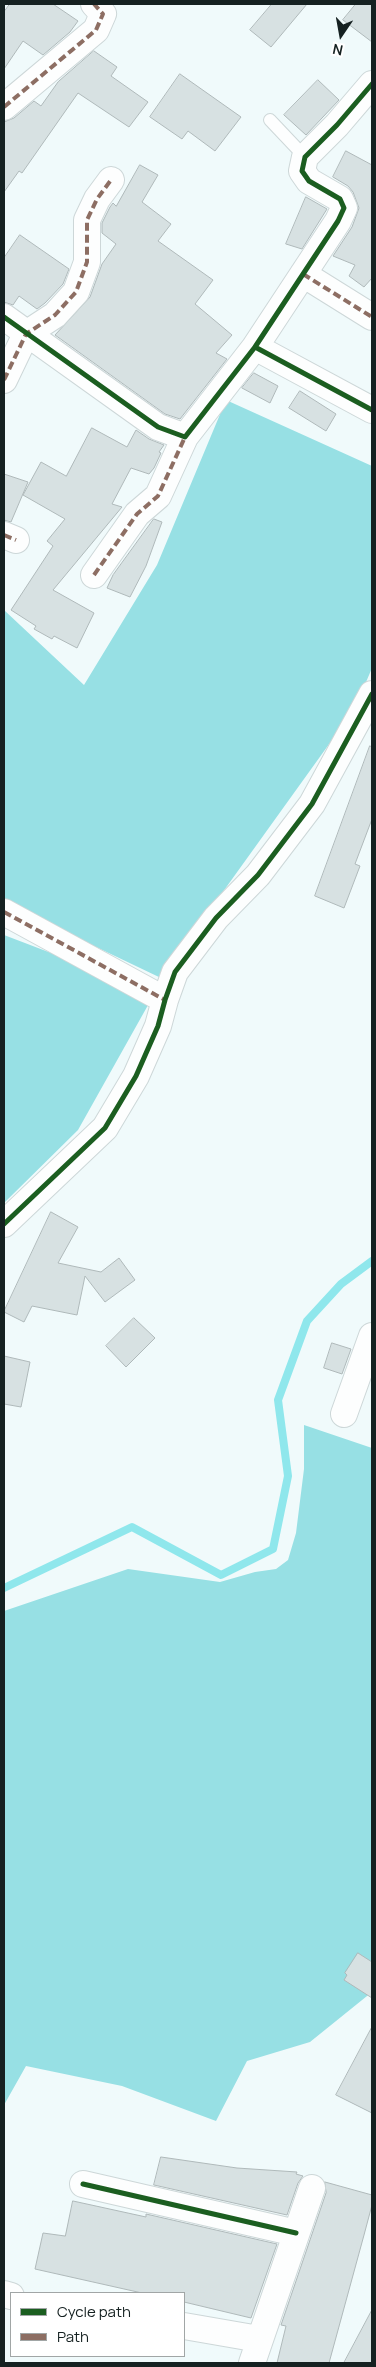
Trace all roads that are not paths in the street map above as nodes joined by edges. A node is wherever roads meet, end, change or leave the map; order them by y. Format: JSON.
{"nodes":[{"id":1,"x":98,"y":9,"type":"edge"},
{"id":2,"x":372,"y":84,"type":"edge"},
{"id":3,"x":4,"y":107,"type":"edge"},
{"id":4,"x":270,"y":120,"type":"dead end"},
{"id":5,"x":305,"y":157,"type":"junction"},
{"id":6,"x":110,"y":180,"type":"dead end"},
{"id":7,"x":303,"y":274,"type":"junction"},
{"id":8,"x":4,"y":317,"type":"edge"},
{"id":9,"x":372,"y":318,"type":"edge"},
{"id":10,"x":26,"y":334,"type":"junction"},
{"id":11,"x":255,"y":347,"type":"junction"},
{"id":12,"x":4,"y":380,"type":"edge"},
{"id":13,"x":372,"y":410,"type":"edge"},
{"id":14,"x":185,"y":437,"type":"junction"},
{"id":15,"x":94,"y":574,"type":"dead end"},
{"id":16,"x":372,"y":694,"type":"edge"},
{"id":17,"x":4,"y":912,"type":"edge"},
{"id":18,"x":165,"y":1000,"type":"junction"},
{"id":19,"x":4,"y":1224,"type":"edge"},
{"id":20,"x":372,"y":1336,"type":"edge"},
{"id":21,"x":344,"y":1414,"type":"dead end"},
{"id":22,"x":83,"y":2184,"type":"dead end"},
{"id":23,"x":312,"y":2188,"type":"dead end"},
{"id":24,"x":296,"y":2233,"type":"junction"},
{"id":25,"x":185,"y":2326,"type":"edge"},
{"id":26,"x":256,"y":2351,"type":"edge"}],
"edges":[{"from":1,"to":3,"type":"street"},
{"from":2,"to":5,"type":"street"},
{"from":4,"to":5,"type":"lane"},
{"from":5,"to":7,"type":"street"},
{"from":6,"to":10,"type":"street"},
{"from":7,"to":9,"type":"street"},
{"from":7,"to":11,"type":"street"},
{"from":8,"to":10,"type":"street"},
{"from":10,"to":12,"type":"street"},
{"from":10,"to":14,"type":"street"},
{"from":11,"to":13,"type":"street"},
{"from":11,"to":14,"type":"street"},
{"from":14,"to":15,"type":"street"},
{"from":16,"to":18,"type":"street"},
{"from":17,"to":18,"type":"street"},
{"from":18,"to":19,"type":"street"},
{"from":20,"to":21,"type":"street"},
{"from":22,"to":24,"type":"street"},
{"from":23,"to":24,"type":"street"},
{"from":24,"to":26,"type":"street"},
{"from":25,"to":26,"type":"street"}]}
